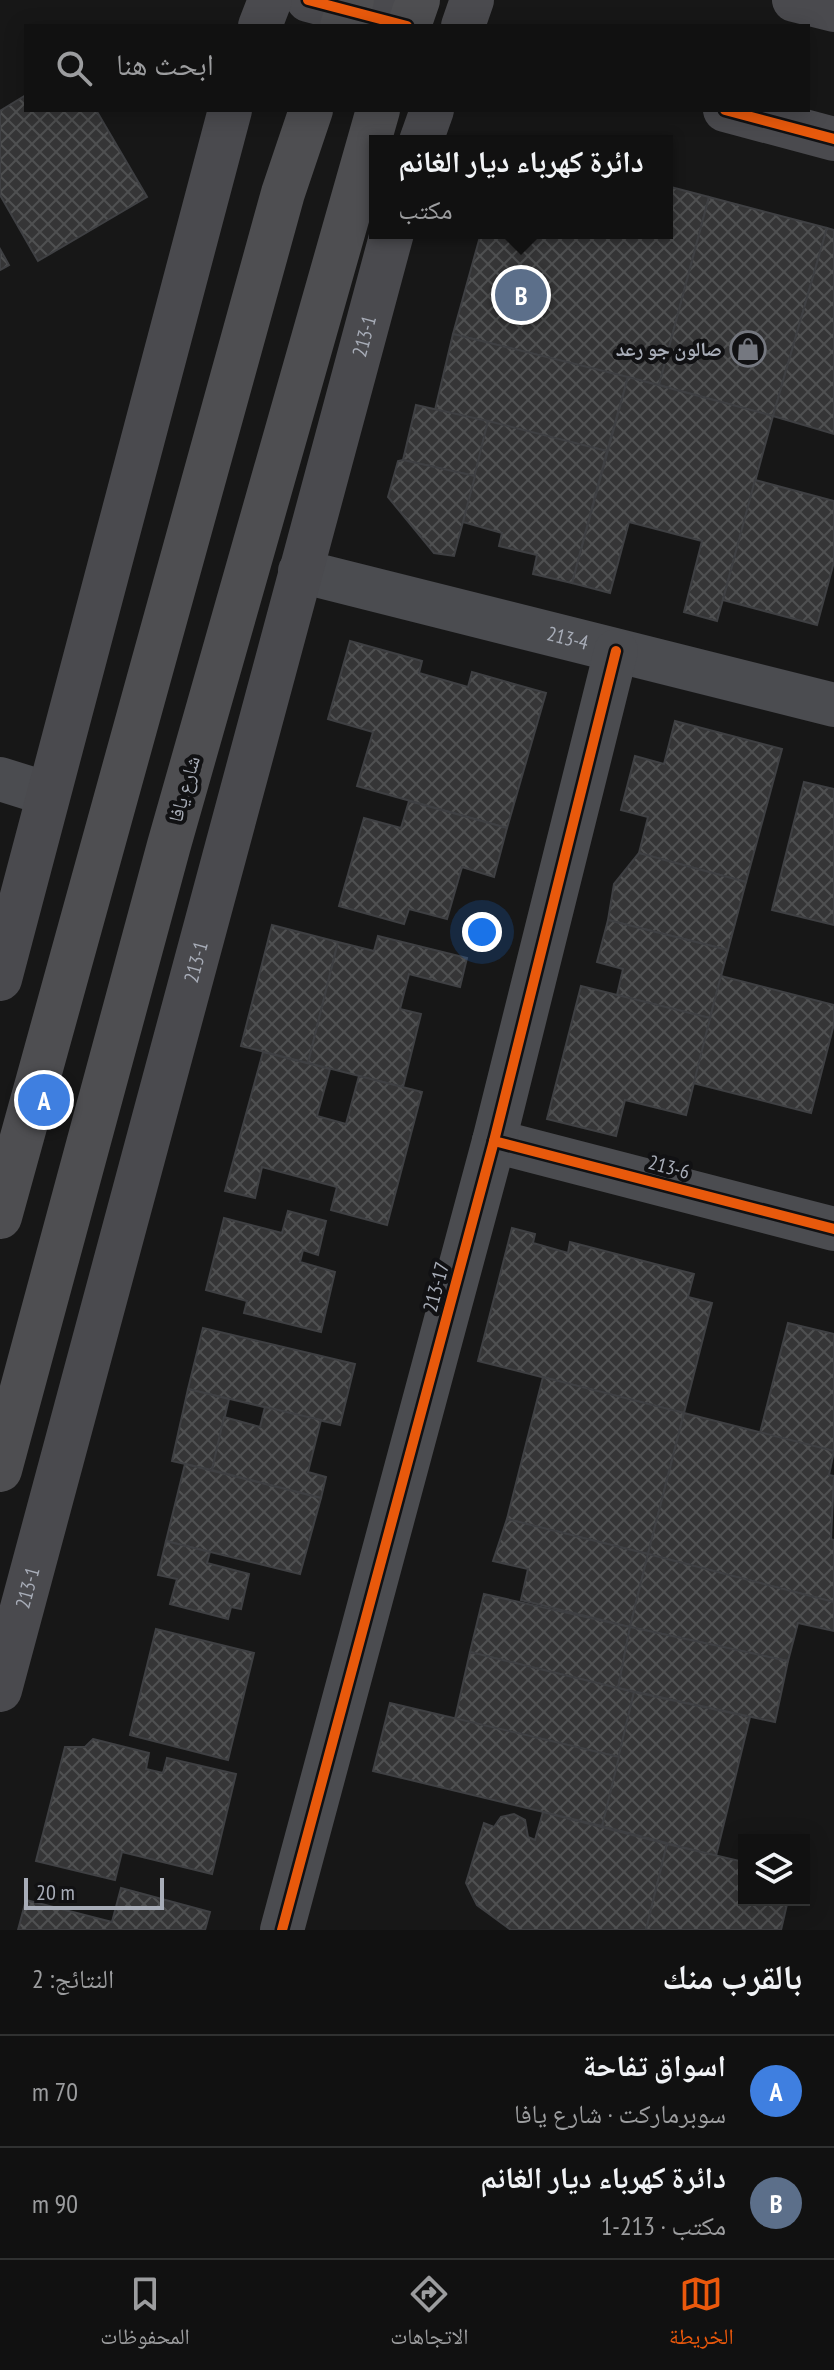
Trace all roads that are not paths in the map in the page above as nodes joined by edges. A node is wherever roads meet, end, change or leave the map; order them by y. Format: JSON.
{"nodes":[{"id":1,"x":270,"y":0,"type":"edge"},
{"id":2,"x":308,"y":0,"type":"edge"},
{"id":3,"x":352,"y":0,"type":"edge"},
{"id":4,"x":418,"y":0,"type":"edge"},
{"id":5,"x":472,"y":0,"type":"edge"},
{"id":6,"x":794,"y":0,"type":"edge"},
{"id":7,"x":834,"y":10,"type":"edge"},
{"id":8,"x":261,"y":24,"type":"edge"},
{"id":9,"x":343,"y":24,"type":"edge"},
{"id":10,"x":400,"y":24,"type":"edge"},
{"id":11,"x":409,"y":24,"type":"edge"},
{"id":12,"x":464,"y":24,"type":"edge"},
{"id":13,"x":229,"y":112,"type":"edge"},
{"id":14,"x":310,"y":112,"type":"edge"},
{"id":15,"x":377,"y":112,"type":"edge"},
{"id":16,"x":431,"y":112,"type":"edge"},
{"id":17,"x":733,"y":112,"type":"edge"},
{"id":18,"x":371,"y":135,"type":"edge"},
{"id":19,"x":423,"y":135,"type":"edge"},
{"id":20,"x":834,"y":139,"type":"edge"},
{"id":21,"x":369,"y":142,"type":"edge"},
{"id":22,"x":390,"y":239,"type":"edge"},
{"id":23,"x":300,"y":571,"type":"junction"},
{"id":24,"x":616,"y":651,"type":"junction"},
{"id":25,"x":834,"y":705,"type":"edge"},
{"id":26,"x":0,"y":779,"type":"edge"},
{"id":27,"x":48,"y":794,"type":"junction"},
{"id":28,"x":0,"y":979,"type":"edge"},
{"id":29,"x":494,"y":1141,"type":"junction"},
{"id":30,"x":0,"y":1217,"type":"edge"},
{"id":31,"x":834,"y":1229,"type":"edge"},
{"id":32,"x":0,"y":1470,"type":"edge"},
{"id":33,"x":0,"y":1690,"type":"edge"},
{"id":34,"x":282,"y":1930,"type":"edge"}],
"edges":[{"from":1,"to":8,"type":"main road"},
{"from":2,"to":10,"type":"main road"},
{"from":3,"to":9,"type":"highway"},
{"from":4,"to":11,"type":"highway"},
{"from":5,"to":12,"type":"main road"},
{"from":6,"to":7,"type":"main road"},
{"from":13,"to":27,"type":"main road"},
{"from":14,"to":30,"type":"highway"},
{"from":15,"to":18,"type":"highway","name":"شارع يافا"},
{"from":16,"to":19,"type":"main road"},
{"from":17,"to":20,"type":"main road"},
{"from":21,"to":32,"type":"highway","name":"شارع يافا"},
{"from":22,"to":23,"type":"main road","name":"213-1"},
{"from":23,"to":24,"type":"street","name":"213-4"},
{"from":23,"to":33,"type":"main road","name":"213-1"},
{"from":24,"to":25,"type":"street","name":"213-4"},
{"from":24,"to":29,"type":"street","name":"213-17"},
{"from":26,"to":27,"type":"street"},
{"from":27,"to":28,"type":"main road"},
{"from":29,"to":31,"type":"street","name":"213-6"},
{"from":29,"to":34,"type":"street","name":"213-17"}]}
